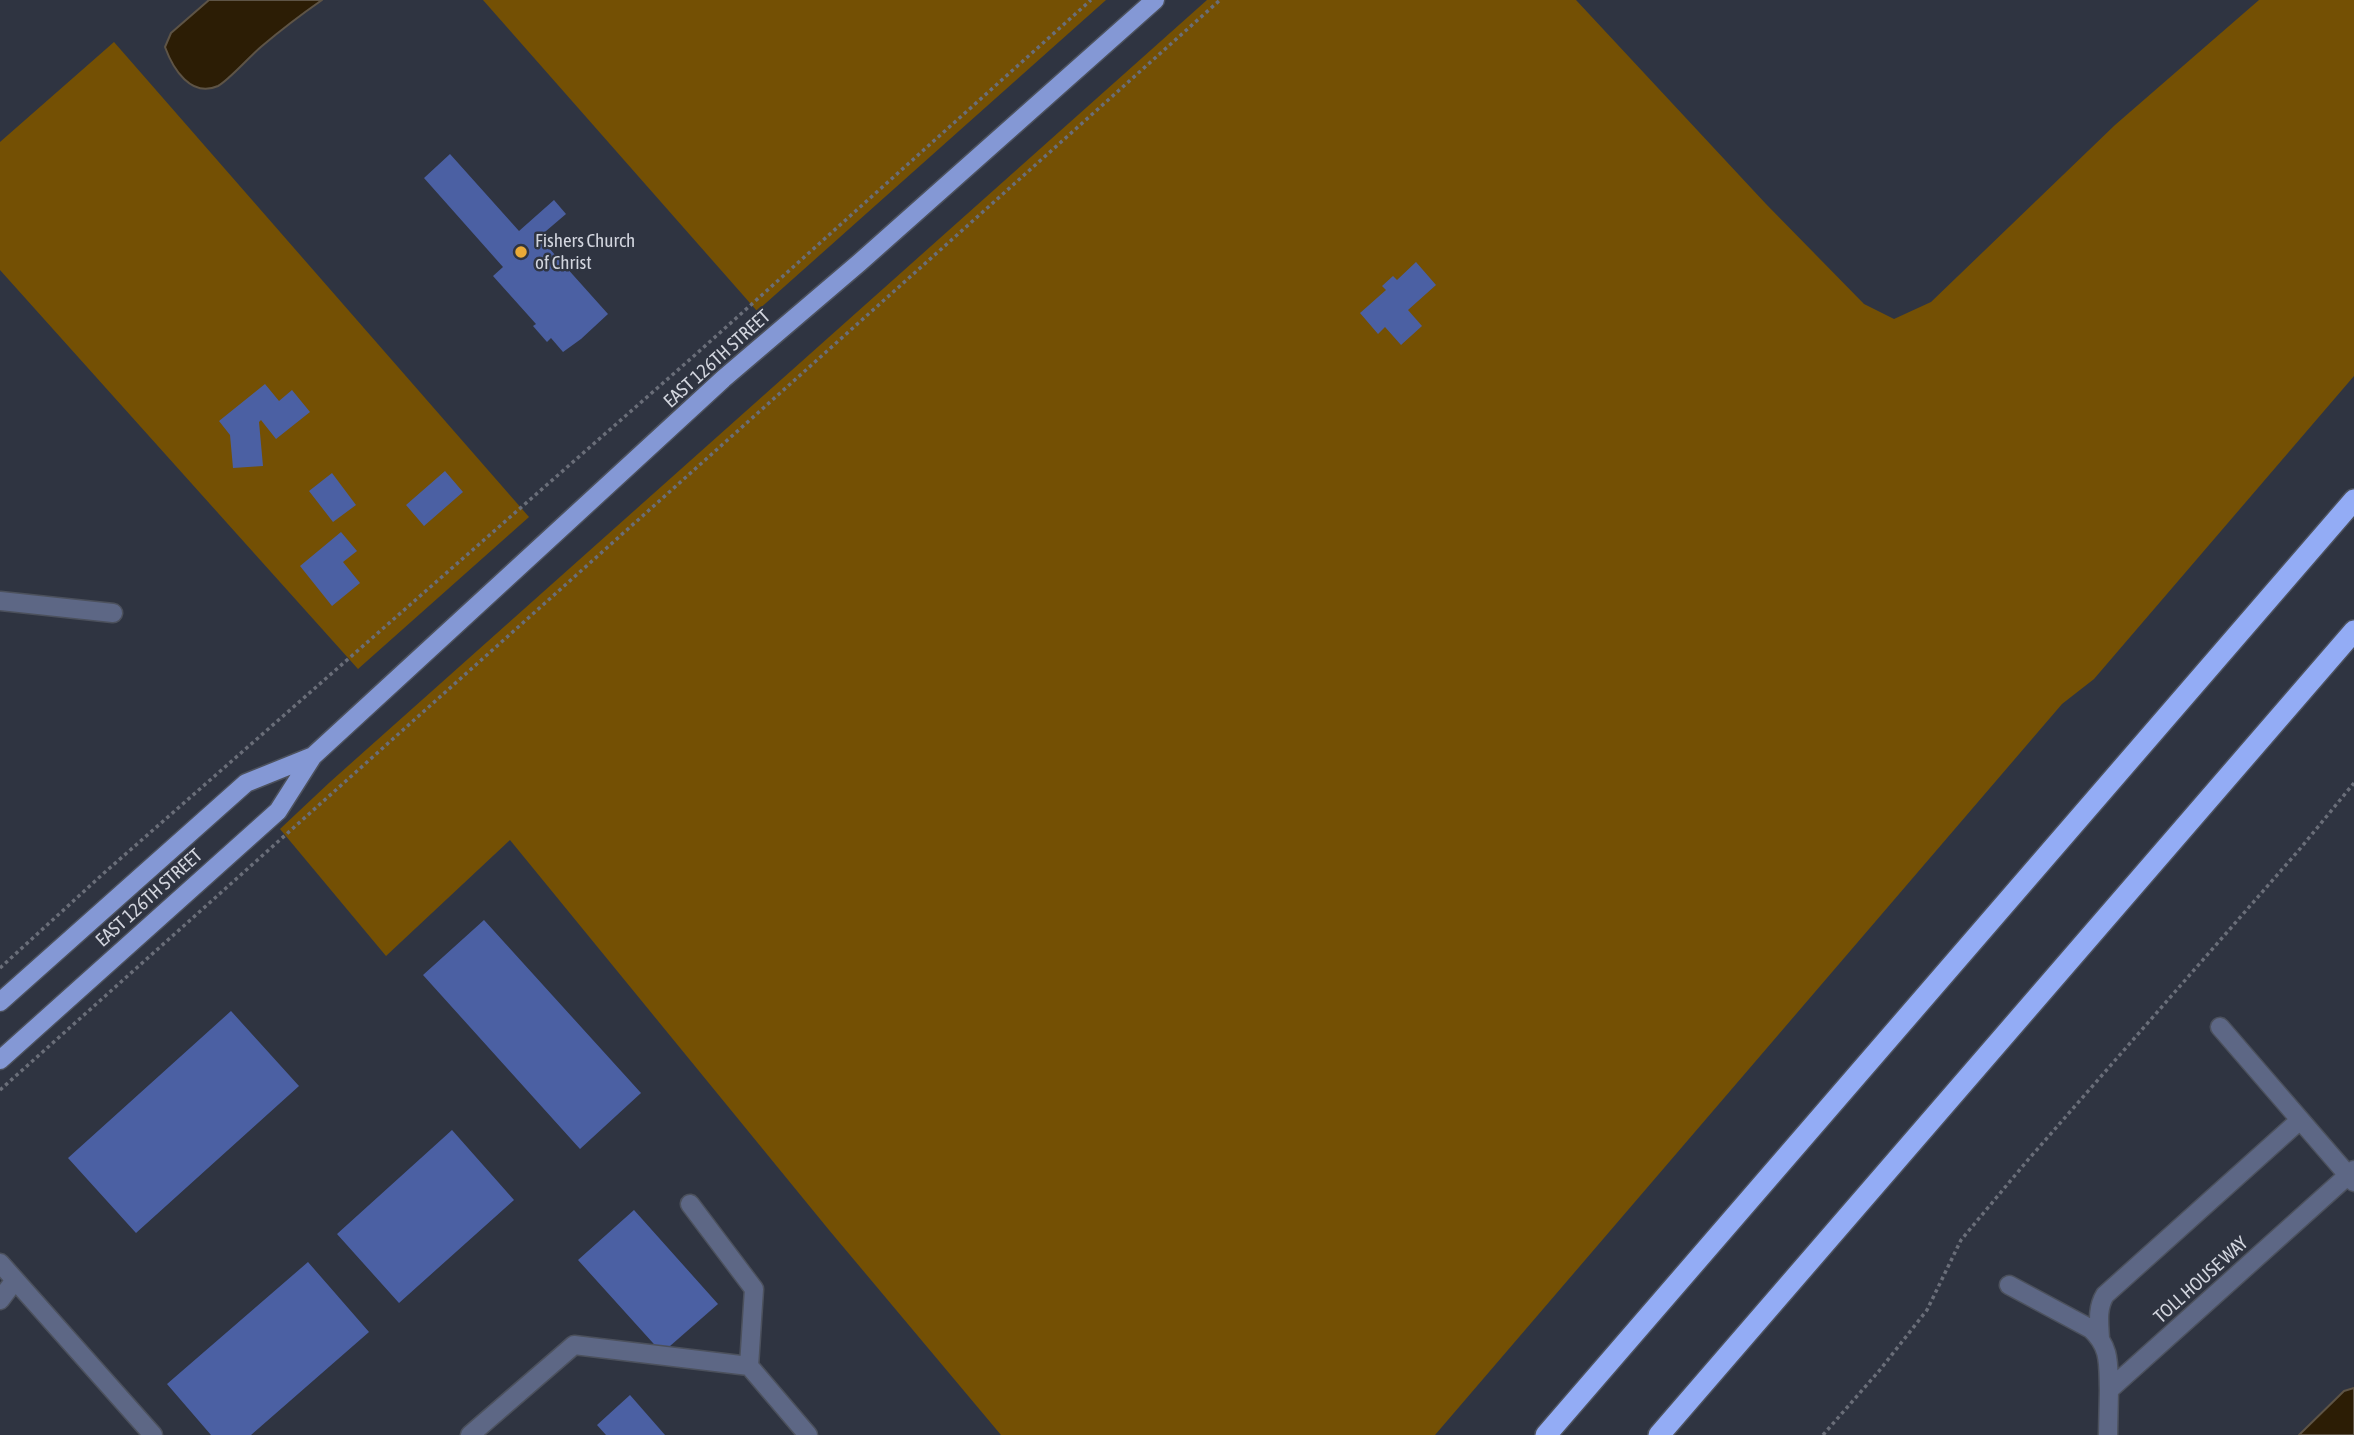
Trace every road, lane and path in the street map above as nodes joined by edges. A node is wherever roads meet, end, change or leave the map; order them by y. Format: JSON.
{"nodes":[{"id":1,"x":1091,"y":0,"type":"edge"},
{"id":2,"x":1155,"y":0,"type":"edge"},
{"id":3,"x":1220,"y":0,"type":"edge"},
{"id":4,"x":2354,"y":500,"type":"edge"},
{"id":5,"x":0,"y":601,"type":"edge"},
{"id":6,"x":113,"y":613,"type":"dead end"},
{"id":7,"x":2354,"y":631,"type":"edge"},
{"id":8,"x":313,"y":756,"type":"junction"},
{"id":9,"x":2354,"y":783,"type":"edge"},
{"id":10,"x":0,"y":968,"type":"edge"},
{"id":11,"x":0,"y":1002,"type":"edge"},
{"id":12,"x":2220,"y":1027,"type":"dead end"},
{"id":13,"x":0,"y":1060,"type":"edge"},
{"id":14,"x":0,"y":1090,"type":"edge"},
{"id":15,"x":2300,"y":1120,"type":"junction"},
{"id":16,"x":2352,"y":1176,"type":"edge"},
{"id":17,"x":690,"y":1204,"type":"dead end"},
{"id":18,"x":0,"y":1263,"type":"edge"},
{"id":19,"x":15,"y":1280,"type":"junction"},
{"id":20,"x":2009,"y":1285,"type":"dead end"},
{"id":21,"x":0,"y":1300,"type":"edge"},
{"id":22,"x":2100,"y":1338,"type":"junction"},
{"id":23,"x":749,"y":1366,"type":"junction"},
{"id":24,"x":2109,"y":1390,"type":"junction"},
{"id":25,"x":153,"y":1435,"type":"edge"},
{"id":26,"x":470,"y":1435,"type":"edge"},
{"id":27,"x":808,"y":1435,"type":"edge"},
{"id":28,"x":1546,"y":1435,"type":"edge"},
{"id":29,"x":1659,"y":1435,"type":"edge"},
{"id":30,"x":1823,"y":1435,"type":"edge"},
{"id":31,"x":2108,"y":1435,"type":"edge"}],
"edges":[{"from":1,"to":10,"type":"path"},
{"from":2,"to":8,"type":"main road","name":"EAST 126TH STREET"},
{"from":3,"to":14,"type":"path"},
{"from":4,"to":28,"type":"highway"},
{"from":5,"to":6,"type":"street"},
{"from":7,"to":29,"type":"highway"},
{"from":8,"to":11,"type":"main road","name":"EAST 126TH STREET"},
{"from":8,"to":13,"type":"main road","name":"EAST 126TH STREET"},
{"from":9,"to":30,"type":"path"},
{"from":12,"to":15,"type":"street"},
{"from":15,"to":16,"type":"street"},
{"from":15,"to":22,"type":"street"},
{"from":16,"to":24,"type":"street","name":"TOLL HOUSE WAY"},
{"from":17,"to":23,"type":"street"},
{"from":18,"to":19,"type":"street"},
{"from":19,"to":21,"type":"street"},
{"from":19,"to":25,"type":"street"},
{"from":20,"to":22,"type":"street"},
{"from":22,"to":24,"type":"street"},
{"from":23,"to":26,"type":"street"},
{"from":23,"to":27,"type":"street"},
{"from":24,"to":31,"type":"street"}]}
